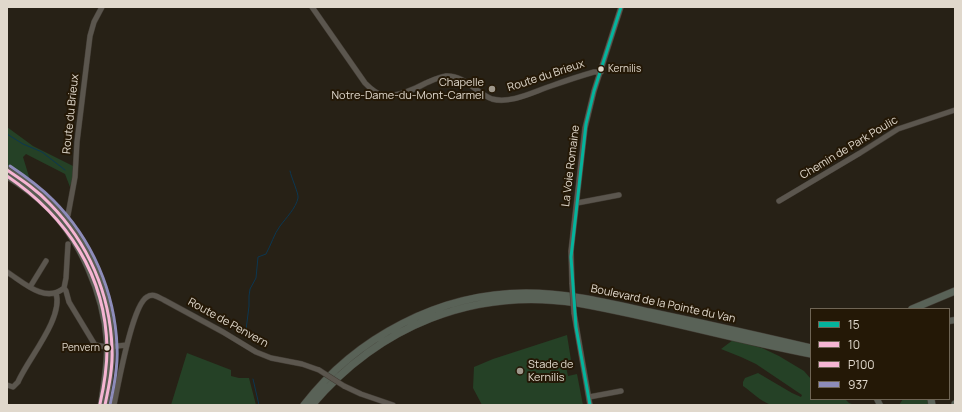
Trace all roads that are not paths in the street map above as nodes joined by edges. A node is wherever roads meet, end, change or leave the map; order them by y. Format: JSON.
{"nodes":[{"id":1,"x":102,"y":7,"type":"edge"},
{"id":2,"x":312,"y":7,"type":"edge"},
{"id":3,"x":621,"y":7,"type":"edge"},
{"id":4,"x":600,"y":72,"type":"junction"},
{"id":5,"x":955,"y":110,"type":"edge"},
{"id":6,"x":7,"y":170,"type":"edge"},
{"id":7,"x":7,"y":176,"type":"edge"},
{"id":8,"x":619,"y":196,"type":"dead end"},
{"id":9,"x":779,"y":202,"type":"dead end"},
{"id":10,"x":577,"y":203,"type":"junction"},
{"id":11,"x":62,"y":221,"type":"junction"},
{"id":12,"x":68,"y":244,"type":"dead end"},
{"id":13,"x":46,"y":262,"type":"dead end"},
{"id":14,"x":7,"y":272,"type":"edge"},
{"id":15,"x":30,"y":286,"type":"junction"},
{"id":16,"x":64,"y":288,"type":"junction"},
{"id":17,"x":955,"y":291,"type":"edge"},
{"id":18,"x":56,"y":293,"type":"junction"},
{"id":19,"x":914,"y":308,"type":"edge"},
{"id":20,"x":127,"y":345,"type":"junction"},
{"id":21,"x":109,"y":346,"type":"junction"},
{"id":22,"x":810,"y":348,"type":"edge"},
{"id":23,"x":810,"y":354,"type":"edge"},
{"id":24,"x":8,"y":386,"type":"edge"},
{"id":25,"x":620,"y":391,"type":"dead end"},
{"id":26,"x":589,"y":396,"type":"junction"},
{"id":27,"x":101,"y":405,"type":"edge"},
{"id":28,"x":105,"y":405,"type":"edge"},
{"id":29,"x":114,"y":405,"type":"edge"},
{"id":30,"x":304,"y":405,"type":"edge"},
{"id":31,"x":312,"y":405,"type":"edge"},
{"id":32,"x":393,"y":405,"type":"edge"},
{"id":33,"x":590,"y":405,"type":"edge"}],
"edges":[{"from":1,"to":11,"type":"street","name":"Route du Brieux"},
{"from":2,"to":4,"type":"street","name":"Route du Brieux"},
{"from":3,"to":4,"type":"street","name":"La Voie Romaine"},
{"from":4,"to":10,"type":"street","name":"La Voie Romaine"},
{"from":5,"to":9,"type":"street","name":"Chemin de Park Poulic"},
{"from":6,"to":11,"type":"main road"},
{"from":7,"to":11,"type":"main road"},
{"from":8,"to":10,"type":"street"},
{"from":10,"to":26,"type":"street","name":"La Voie Romaine","bridge":true},
{"from":11,"to":21,"type":"main road"},
{"from":12,"to":16,"type":"street"},
{"from":13,"to":15,"type":"street"},
{"from":14,"to":15,"type":"street"},
{"from":15,"to":18,"type":"street"},
{"from":16,"to":18,"type":"street"},
{"from":16,"to":21,"type":"street"},
{"from":17,"to":19,"type":"highway"},
{"from":18,"to":24,"type":"street"},
{"from":20,"to":21,"type":"street"},
{"from":20,"to":29,"type":"street"},
{"from":20,"to":32,"type":"street","name":"Route de Penvern","bridge":true},
{"from":21,"to":27,"type":"main road"},
{"from":21,"to":28,"type":"main road"},
{"from":22,"to":30,"type":"highway","name":"Boulevard de la Pointe du Van"},
{"from":23,"to":31,"type":"highway","name":"Boulevard de la Pointe du Van"},
{"from":25,"to":26,"type":"street"},
{"from":26,"to":33,"type":"street"}]}
